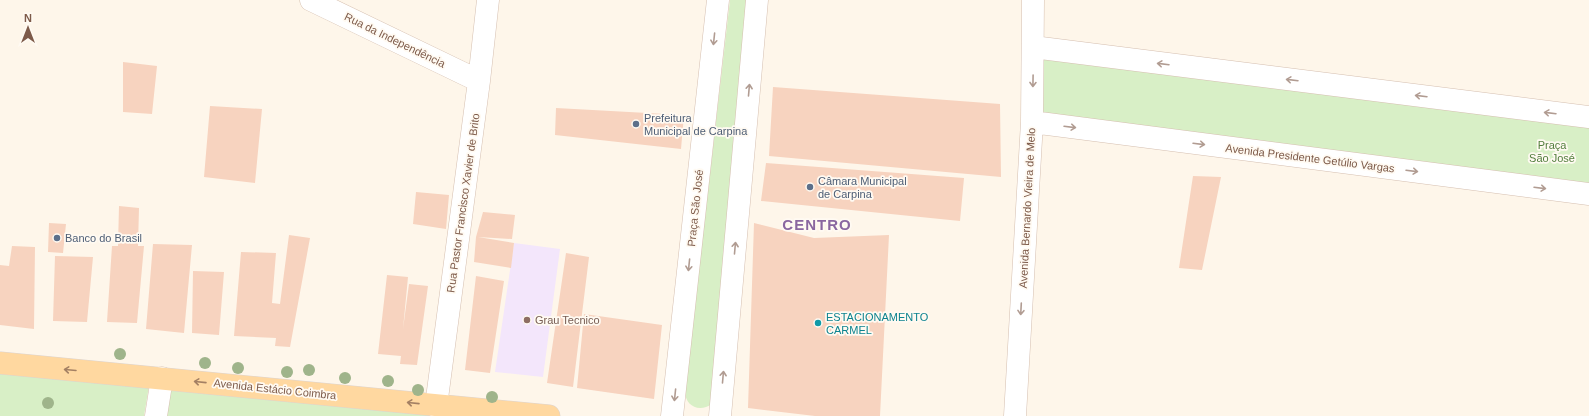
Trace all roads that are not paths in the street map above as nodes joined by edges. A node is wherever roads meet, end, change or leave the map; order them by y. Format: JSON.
{"nodes":[{"id":1,"x":311,"y":0,"type":"edge"},
{"id":2,"x":488,"y":0,"type":"edge"},
{"id":3,"x":718,"y":0,"type":"edge"},
{"id":4,"x":757,"y":0,"type":"edge"},
{"id":5,"x":1033,"y":0,"type":"edge"},
{"id":6,"x":1033,"y":47,"type":"junction"},
{"id":7,"x":479,"y":81,"type":"junction"},
{"id":8,"x":1589,"y":118,"type":"edge"},
{"id":9,"x":1032,"y":122,"type":"junction"},
{"id":10,"x":1589,"y":194,"type":"edge"},
{"id":11,"x":0,"y":363,"type":"edge"},
{"id":12,"x":162,"y":378,"type":"junction"},
{"id":13,"x":436,"y":406,"type":"junction"},
{"id":14,"x":156,"y":416,"type":"edge"},
{"id":15,"x":549,"y":416,"type":"edge"},
{"id":16,"x":672,"y":416,"type":"edge"},
{"id":17,"x":720,"y":416,"type":"edge"},
{"id":18,"x":1015,"y":416,"type":"edge"}],
"edges":[{"from":1,"to":7,"type":"street","name":"Rua da Independência"},
{"from":2,"to":7,"type":"street","name":"Rua Pastor Francisco Xavier de Brito"},
{"from":3,"to":16,"type":"street","name":"Praça São José","one_way":true},
{"from":17,"to":4,"type":"street","one_way":true},
{"from":5,"to":6,"type":"street","name":"Avenida Bernardo Vieira de Melo"},
{"from":8,"to":6,"type":"street","one_way":true},
{"from":6,"to":9,"type":"street","name":"Avenida Bernardo Vieira de Melo","one_way":true},
{"from":7,"to":13,"type":"street","name":"Rua Pastor Francisco Xavier de Brito"},
{"from":9,"to":10,"type":"street","name":"Avenida Presidente Getúlio Vargas","one_way":true},
{"from":9,"to":18,"type":"street","name":"Avenida Bernardo Vieira de Melo","one_way":true},
{"from":12,"to":11,"type":"main road","name":"Avenida Estácio Coimbra","one_way":true},
{"from":13,"to":12,"type":"main road","name":"Avenida Estácio Coimbra","one_way":true},
{"from":12,"to":14,"type":"street"},
{"from":13,"to":15,"type":"main road","name":"Avenida Estácio Coimbra"}]}
